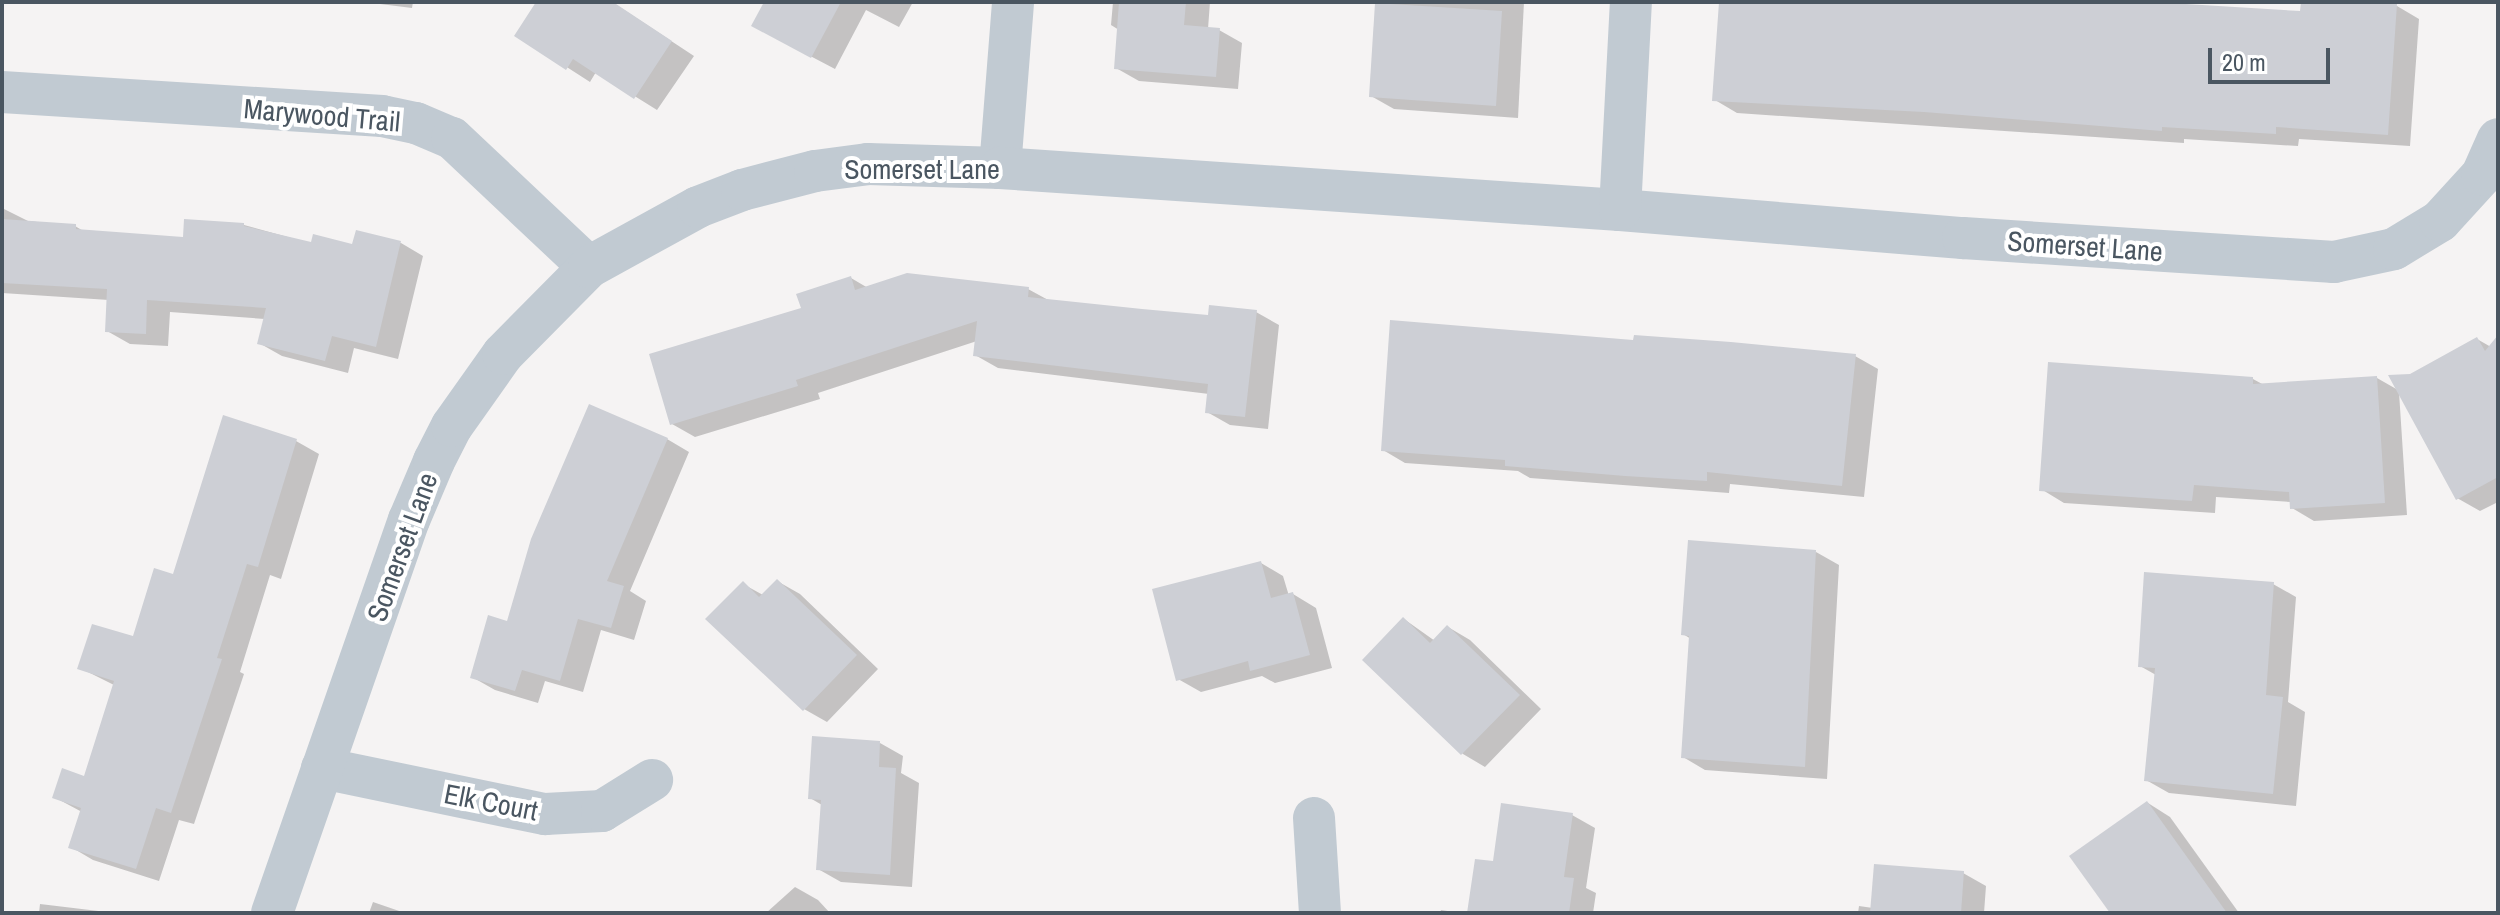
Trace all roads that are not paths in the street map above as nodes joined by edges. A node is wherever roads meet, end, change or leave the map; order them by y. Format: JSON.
{"nodes":[{"id":1,"x":1013,"y":2,"type":"edge"},
{"id":2,"x":1631,"y":2,"type":"edge"},
{"id":3,"x":2,"y":92,"type":"edge"},
{"id":4,"x":2498,"y":139,"type":"edge"},
{"id":5,"x":1000,"y":168,"type":"junction"},
{"id":6,"x":1620,"y":210,"type":"junction"},
{"id":7,"x":589,"y":267,"type":"junction"},
{"id":8,"x":322,"y":768,"type":"junction"},
{"id":9,"x":652,"y":780,"type":"dead end"},
{"id":10,"x":1314,"y":818,"type":"dead end"},
{"id":11,"x":272,"y":913,"type":"edge"},
{"id":12,"x":1320,"y":913,"type":"edge"}],
"edges":[{"from":1,"to":5,"type":"street"},
{"from":2,"to":6,"type":"street"},
{"from":3,"to":7,"type":"street","name":"Marywood Trail"},
{"from":4,"to":6,"type":"street","name":"Somerset Lane"},
{"from":5,"to":6,"type":"street","name":"Somerset Lane"},
{"from":5,"to":7,"type":"street","name":"Somerset Lane"},
{"from":7,"to":8,"type":"street","name":"Somerset Lane"},
{"from":8,"to":9,"type":"street","name":"Elk Court"},
{"from":8,"to":11,"type":"street","name":"Somerset Lane"},
{"from":10,"to":12,"type":"street"}]}
